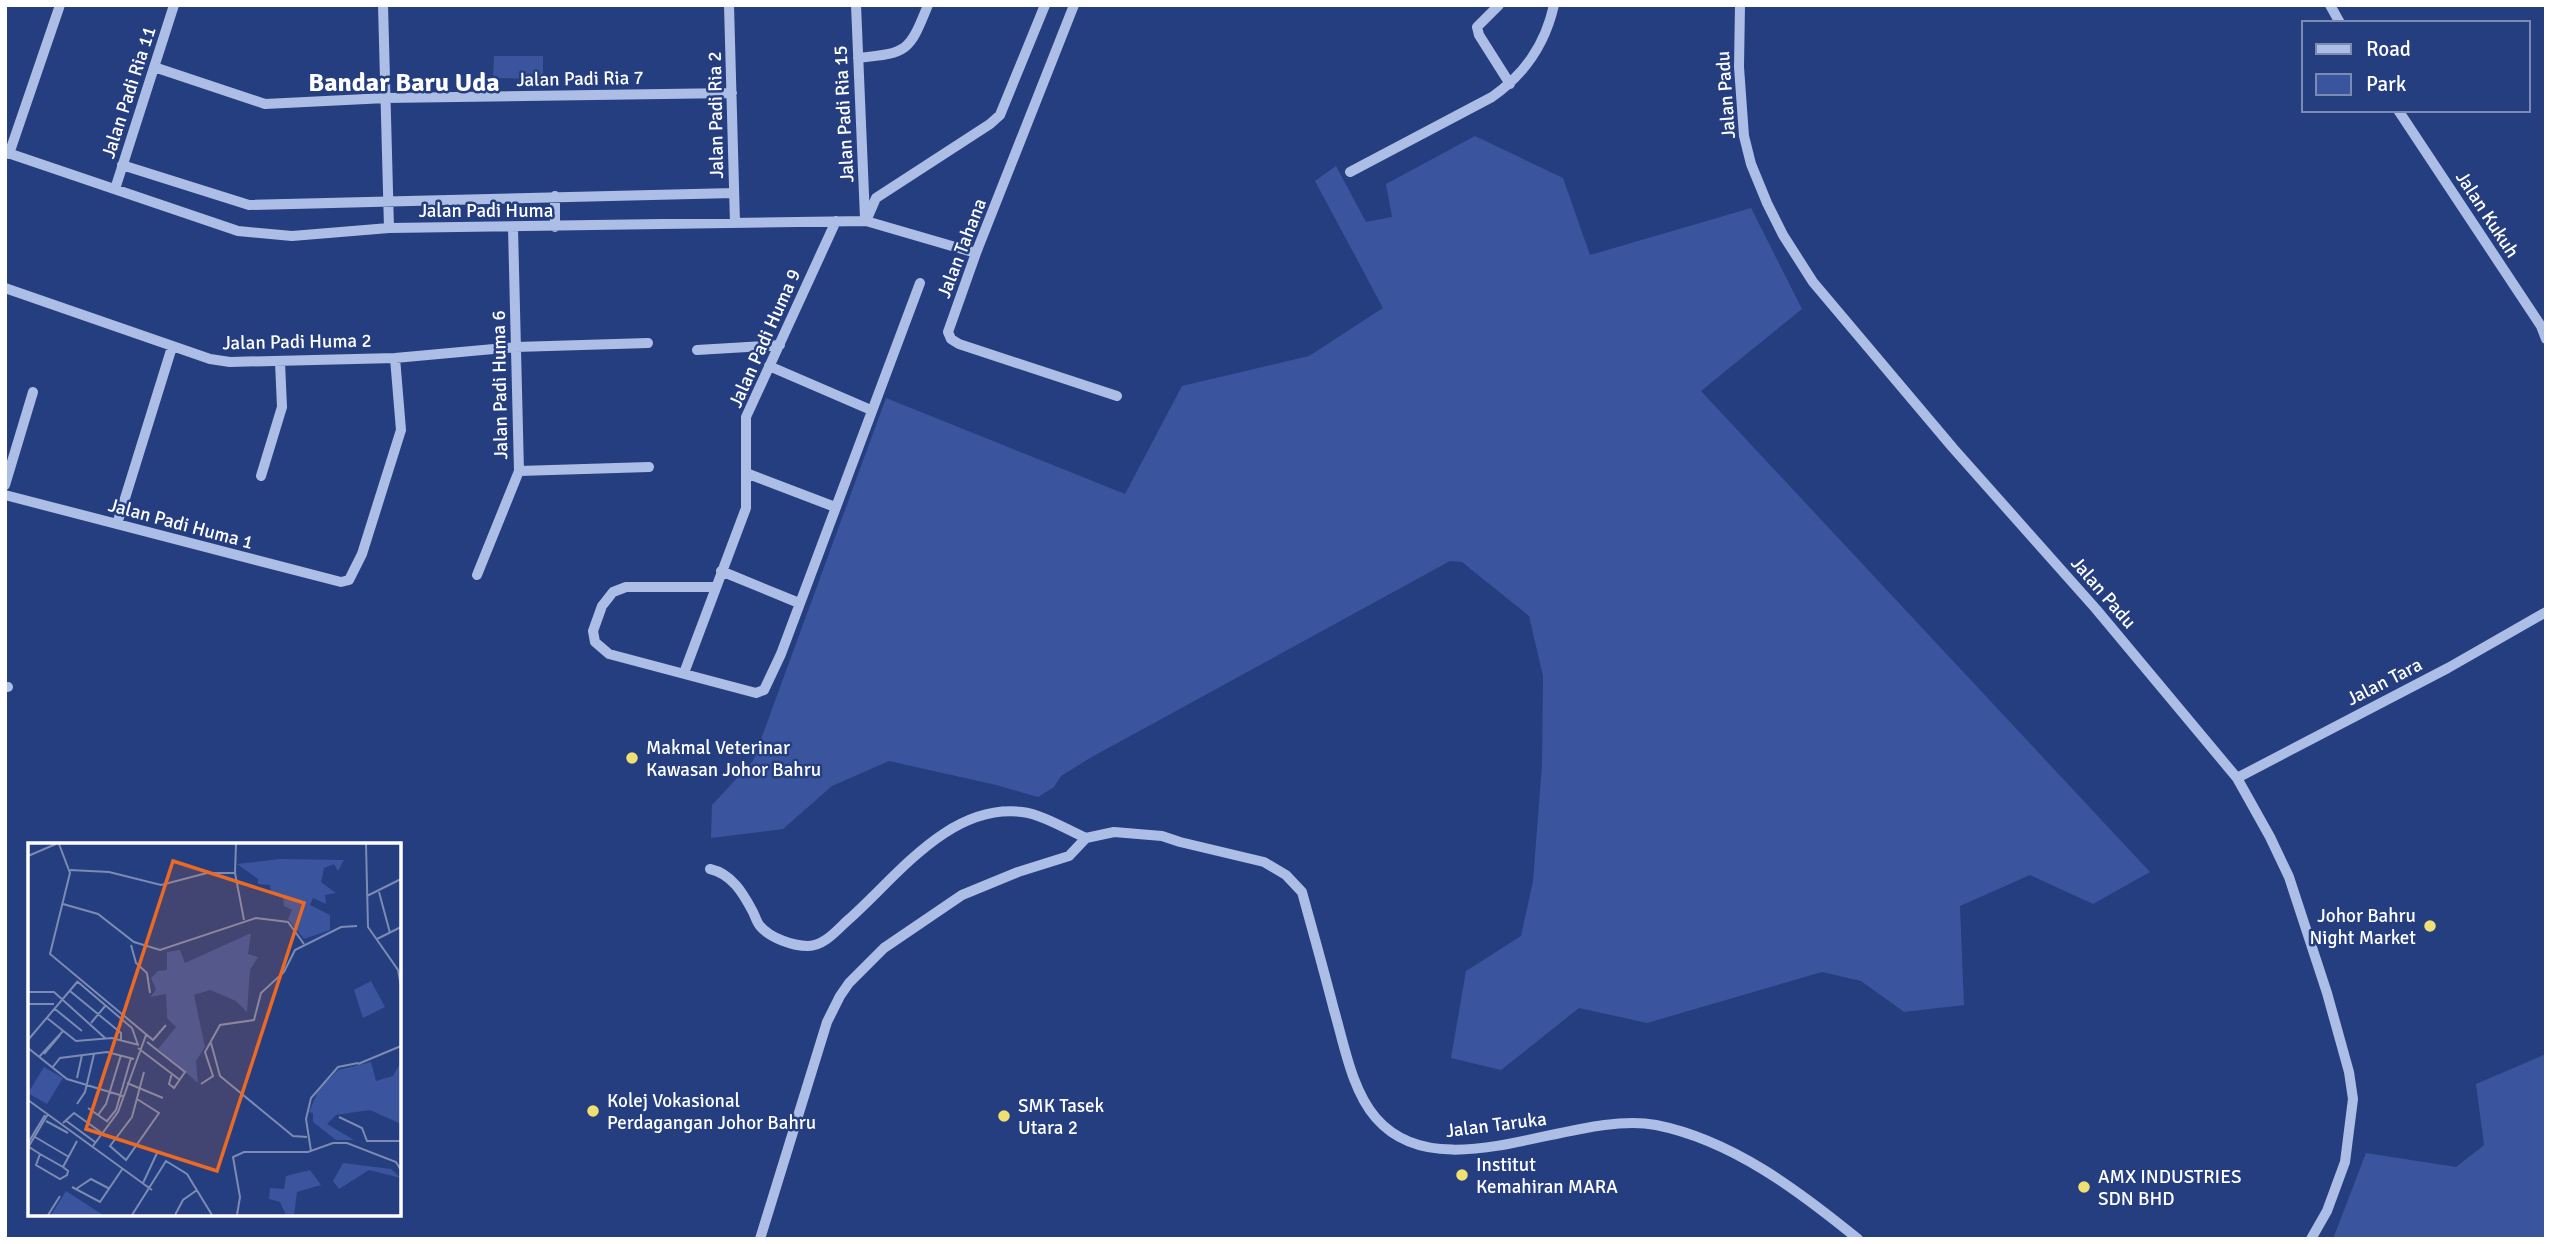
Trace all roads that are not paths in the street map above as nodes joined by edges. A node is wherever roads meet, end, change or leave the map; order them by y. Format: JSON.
{"nodes":[{"id":1,"x":60,"y":5,"type":"edge"},
{"id":2,"x":174,"y":5,"type":"edge"},
{"id":3,"x":383,"y":5,"type":"edge"},
{"id":4,"x":729,"y":5,"type":"edge"},
{"id":5,"x":856,"y":5,"type":"edge"},
{"id":6,"x":928,"y":5,"type":"edge"},
{"id":7,"x":1045,"y":5,"type":"edge"},
{"id":8,"x":1074,"y":5,"type":"edge"},
{"id":9,"x":1499,"y":5,"type":"edge"},
{"id":10,"x":1555,"y":5,"type":"edge"},
{"id":11,"x":1740,"y":5,"type":"edge"},
{"id":12,"x":2330,"y":5,"type":"edge"},
{"id":13,"x":2339,"y":21,"type":"edge"},
{"id":14,"x":858,"y":58,"type":"junction"},
{"id":15,"x":154,"y":67,"type":"junction"},
{"id":16,"x":1510,"y":84,"type":"junction"},
{"id":17,"x":732,"y":93,"type":"junction"},
{"id":18,"x":386,"y":98,"type":"junction"},
{"id":19,"x":2399,"y":112,"type":"edge"},
{"id":20,"x":7,"y":153,"type":"edge"},
{"id":21,"x":122,"y":165,"type":"junction"},
{"id":22,"x":1350,"y":172,"type":"dead end"},
{"id":23,"x":114,"y":188,"type":"junction"},
{"id":24,"x":734,"y":193,"type":"junction"},
{"id":25,"x":555,"y":196,"type":"junction"},
{"id":26,"x":388,"y":200,"type":"junction"},
{"id":27,"x":836,"y":221,"type":"junction"},
{"id":28,"x":866,"y":221,"type":"junction"},
{"id":29,"x":735,"y":223,"type":"junction"},
{"id":30,"x":555,"y":227,"type":"junction"},
{"id":31,"x":389,"y":228,"type":"junction"},
{"id":32,"x":513,"y":228,"type":"junction"},
{"id":33,"x":976,"y":253,"type":"junction"},
{"id":34,"x":920,"y":283,"type":"dead end"},
{"id":35,"x":5,"y":288,"type":"edge"},
{"id":36,"x":2546,"y":339,"type":"edge"},
{"id":37,"x":648,"y":344,"type":"dead end"},
{"id":38,"x":780,"y":345,"type":"junction"},
{"id":39,"x":172,"y":347,"type":"junction"},
{"id":40,"x":516,"y":347,"type":"junction"},
{"id":41,"x":697,"y":350,"type":"dead end"},
{"id":42,"x":395,"y":358,"type":"junction"},
{"id":43,"x":280,"y":362,"type":"junction"},
{"id":44,"x":769,"y":366,"type":"junction"},
{"id":45,"x":33,"y":392,"type":"dead end"},
{"id":46,"x":1117,"y":396,"type":"dead end"},
{"id":47,"x":871,"y":410,"type":"junction"},
{"id":48,"x":649,"y":467,"type":"dead end"},
{"id":49,"x":519,"y":471,"type":"junction"},
{"id":50,"x":746,"y":473,"type":"junction"},
{"id":51,"x":261,"y":476,"type":"dead end"},
{"id":52,"x":5,"y":485,"type":"edge"},
{"id":53,"x":5,"y":495,"type":"edge"},
{"id":54,"x":835,"y":507,"type":"junction"},
{"id":55,"x":117,"y":524,"type":"junction"},
{"id":56,"x":721,"y":571,"type":"junction"},
{"id":57,"x":477,"y":575,"type":"dead end"},
{"id":58,"x":716,"y":587,"type":"junction"},
{"id":59,"x":799,"y":603,"type":"junction"},
{"id":60,"x":2546,"y":612,"type":"edge"},
{"id":61,"x":684,"y":673,"type":"junction"},
{"id":62,"x":2237,"y":778,"type":"junction"},
{"id":63,"x":1086,"y":838,"type":"junction"},
{"id":64,"x":710,"y":869,"type":"dead end"},
{"id":65,"x":760,"y":1239,"type":"edge"},
{"id":66,"x":1857,"y":1239,"type":"edge"},
{"id":67,"x":2311,"y":1239,"type":"edge"}],
"edges":[{"from":1,"to":20,"type":"street"},
{"from":2,"to":15,"type":"street","name":"Jalan Padi Ria 11"},
{"from":3,"to":18,"type":"street"},
{"from":4,"to":17,"type":"street","name":"Jalan Padi Ria 2"},
{"from":5,"to":14,"type":"street","name":"Jalan Padi Ria 15"},
{"from":6,"to":14,"type":"street"},
{"from":7,"to":28,"type":"street"},
{"from":8,"to":33,"type":"street","name":"Jalan Tahana"},
{"from":9,"to":16,"type":"street"},
{"from":10,"to":16,"type":"street"},
{"from":11,"to":62,"type":"street","name":"Jalan Padu"},
{"from":12,"to":13,"type":"street"},
{"from":14,"to":28,"type":"street","name":"Jalan Padi Ria 15"},
{"from":15,"to":18,"type":"street","name":"Jalan Padi Ria 7"},
{"from":15,"to":21,"type":"street","name":"Jalan Padi Ria 11"},
{"from":16,"to":22,"type":"street"},
{"from":17,"to":18,"type":"street","name":"Jalan Padi Ria 7"},
{"from":17,"to":24,"type":"street","name":"Jalan Padi Ria 2"},
{"from":18,"to":26,"type":"street"},
{"from":19,"to":36,"type":"street","name":"Jalan Kukuh"},
{"from":20,"to":23,"type":"street","name":"Jalan Padi Huma"},
{"from":21,"to":23,"type":"street","name":"Jalan Padi Ria 11"},
{"from":21,"to":26,"type":"street","name":"Jalan Padi Huma"},
{"from":23,"to":31,"type":"street","name":"Jalan Padi Huma"},
{"from":24,"to":25,"type":"street","name":"Jalan Padi Huma"},
{"from":24,"to":29,"type":"street","name":"Jalan Padi Ria 2"},
{"from":25,"to":26,"type":"street","name":"Jalan Padi Huma"},
{"from":25,"to":30,"type":"street"},
{"from":26,"to":31,"type":"street"},
{"from":27,"to":28,"type":"street","name":"Jalan Padi Huma"},
{"from":27,"to":29,"type":"street","name":"Jalan Padi Huma"},
{"from":27,"to":38,"type":"street","name":"Jalan Padi Huma 9"},
{"from":28,"to":33,"type":"street","name":"Jalan Padi Huma"},
{"from":29,"to":30,"type":"street","name":"Jalan Padi Huma"},
{"from":30,"to":32,"type":"street","name":"Jalan Padi Huma"},
{"from":31,"to":32,"type":"street","name":"Jalan Padi Huma"},
{"from":32,"to":40,"type":"street","name":"Jalan Padi Huma 6"},
{"from":33,"to":46,"type":"street","name":"Jalan Tahana"},
{"from":34,"to":47,"type":"street"},
{"from":35,"to":39,"type":"street","name":"Jalan Padi Huma 2"},
{"from":37,"to":40,"type":"street","name":"Jalan Padi Huma 2"},
{"from":38,"to":41,"type":"street"},
{"from":38,"to":44,"type":"street","name":"Jalan Padi Huma 9"},
{"from":39,"to":43,"type":"street","name":"Jalan Padi Huma 2"},
{"from":39,"to":55,"type":"street"},
{"from":40,"to":42,"type":"street","name":"Jalan Padi Huma 2"},
{"from":40,"to":49,"type":"street","name":"Jalan Padi Huma 6"},
{"from":42,"to":43,"type":"street","name":"Jalan Padi Huma 2"},
{"from":42,"to":55,"type":"street","name":"Jalan Padi Huma 1"},
{"from":43,"to":51,"type":"street"},
{"from":44,"to":47,"type":"street"},
{"from":44,"to":50,"type":"street","name":"Jalan Padi Huma 9"},
{"from":45,"to":52,"type":"street"},
{"from":47,"to":54,"type":"street"},
{"from":48,"to":49,"type":"street"},
{"from":49,"to":57,"type":"street","name":"Jalan Padi Huma 6"},
{"from":50,"to":54,"type":"street"},
{"from":50,"to":56,"type":"street","name":"Jalan Padi Huma 9"},
{"from":53,"to":55,"type":"street","name":"Jalan Padi Huma 1"},
{"from":54,"to":59,"type":"street"},
{"from":56,"to":58,"type":"street","name":"Jalan Padi Huma 9"},
{"from":56,"to":59,"type":"street"},
{"from":58,"to":61,"type":"street","name":"Jalan Padi Huma 9"},
{"from":58,"to":61,"type":"street"},
{"from":59,"to":61,"type":"street"},
{"from":60,"to":62,"type":"street","name":"Jalan Tara"},
{"from":62,"to":67,"type":"street","name":"Jalan Padu"},
{"from":63,"to":64,"type":"street"},
{"from":63,"to":65,"type":"street"},
{"from":63,"to":66,"type":"street","name":"Jalan Taruka"}]}
